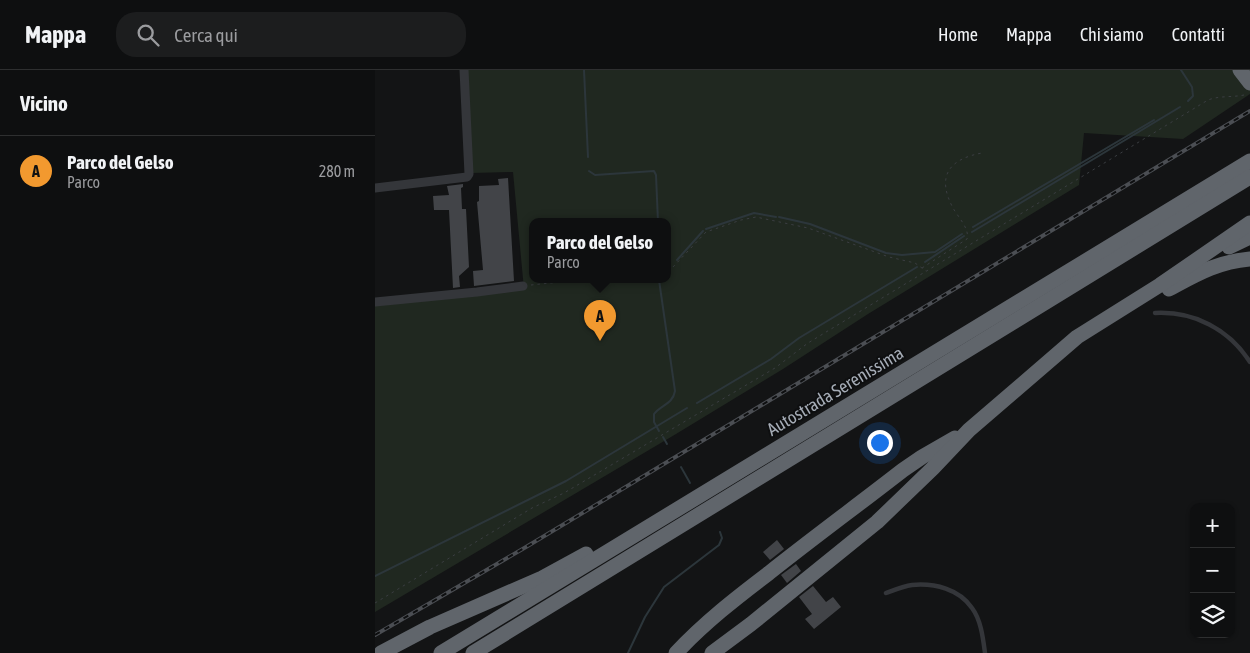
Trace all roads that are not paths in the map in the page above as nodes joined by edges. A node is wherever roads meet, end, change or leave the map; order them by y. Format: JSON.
{"nodes":[{"id":1,"x":464,"y":70,"type":"edge"},
{"id":2,"x":1250,"y":161,"type":"edge"},
{"id":3,"x":1250,"y":177,"type":"edge"},
{"id":4,"x":375,"y":188,"type":"edge"},
{"id":5,"x":1250,"y":223,"type":"edge"},
{"id":6,"x":1250,"y":237,"type":"edge"},
{"id":7,"x":1250,"y":259,"type":"edge"},
{"id":8,"x":523,"y":286,"type":"road end"},
{"id":9,"x":1163,"y":292,"type":"junction"},
{"id":10,"x":375,"y":302,"type":"edge"},
{"id":11,"x":1155,"y":313,"type":"dead end"},
{"id":12,"x":1250,"y":362,"type":"edge"},
{"id":13,"x":1035,"y":373,"type":"junction"},
{"id":14,"x":969,"y":430,"type":"junction"},
{"id":15,"x":728,"y":478,"type":"junction"},
{"id":16,"x":886,"y":593,"type":"dead end"},
{"id":17,"x":555,"y":604,"type":"junction"},
{"id":18,"x":381,"y":653,"type":"edge"},
{"id":19,"x":441,"y":653,"type":"edge"},
{"id":20,"x":473,"y":653,"type":"edge"},
{"id":21,"x":489,"y":653,"type":"edge"},
{"id":22,"x":676,"y":653,"type":"edge"},
{"id":23,"x":712,"y":653,"type":"edge"},
{"id":24,"x":985,"y":653,"type":"edge"}],
"edges":[{"from":1,"to":4,"type":"street"},
{"from":2,"to":15,"type":"highway","name":"Autostrada Serenissima"},
{"from":3,"to":17,"type":"highway","name":"Autostrada Serenissima"},
{"from":5,"to":13,"type":"highway"},
{"from":6,"to":9,"type":"highway"},
{"from":7,"to":9,"type":"highway"},
{"from":8,"to":10,"type":"street"},
{"from":9,"to":13,"type":"highway"},
{"from":11,"to":12,"type":"lane"},
{"from":13,"to":14,"type":"highway"},
{"from":14,"to":22,"type":"highway"},
{"from":14,"to":23,"type":"highway"},
{"from":15,"to":18,"type":"highway"},
{"from":15,"to":19,"type":"highway","name":"Autostrada Serenissima"},
{"from":16,"to":24,"type":"lane"},
{"from":17,"to":20,"type":"highway","name":"Autostrada Serenissima"},
{"from":17,"to":21,"type":"highway"}]}
